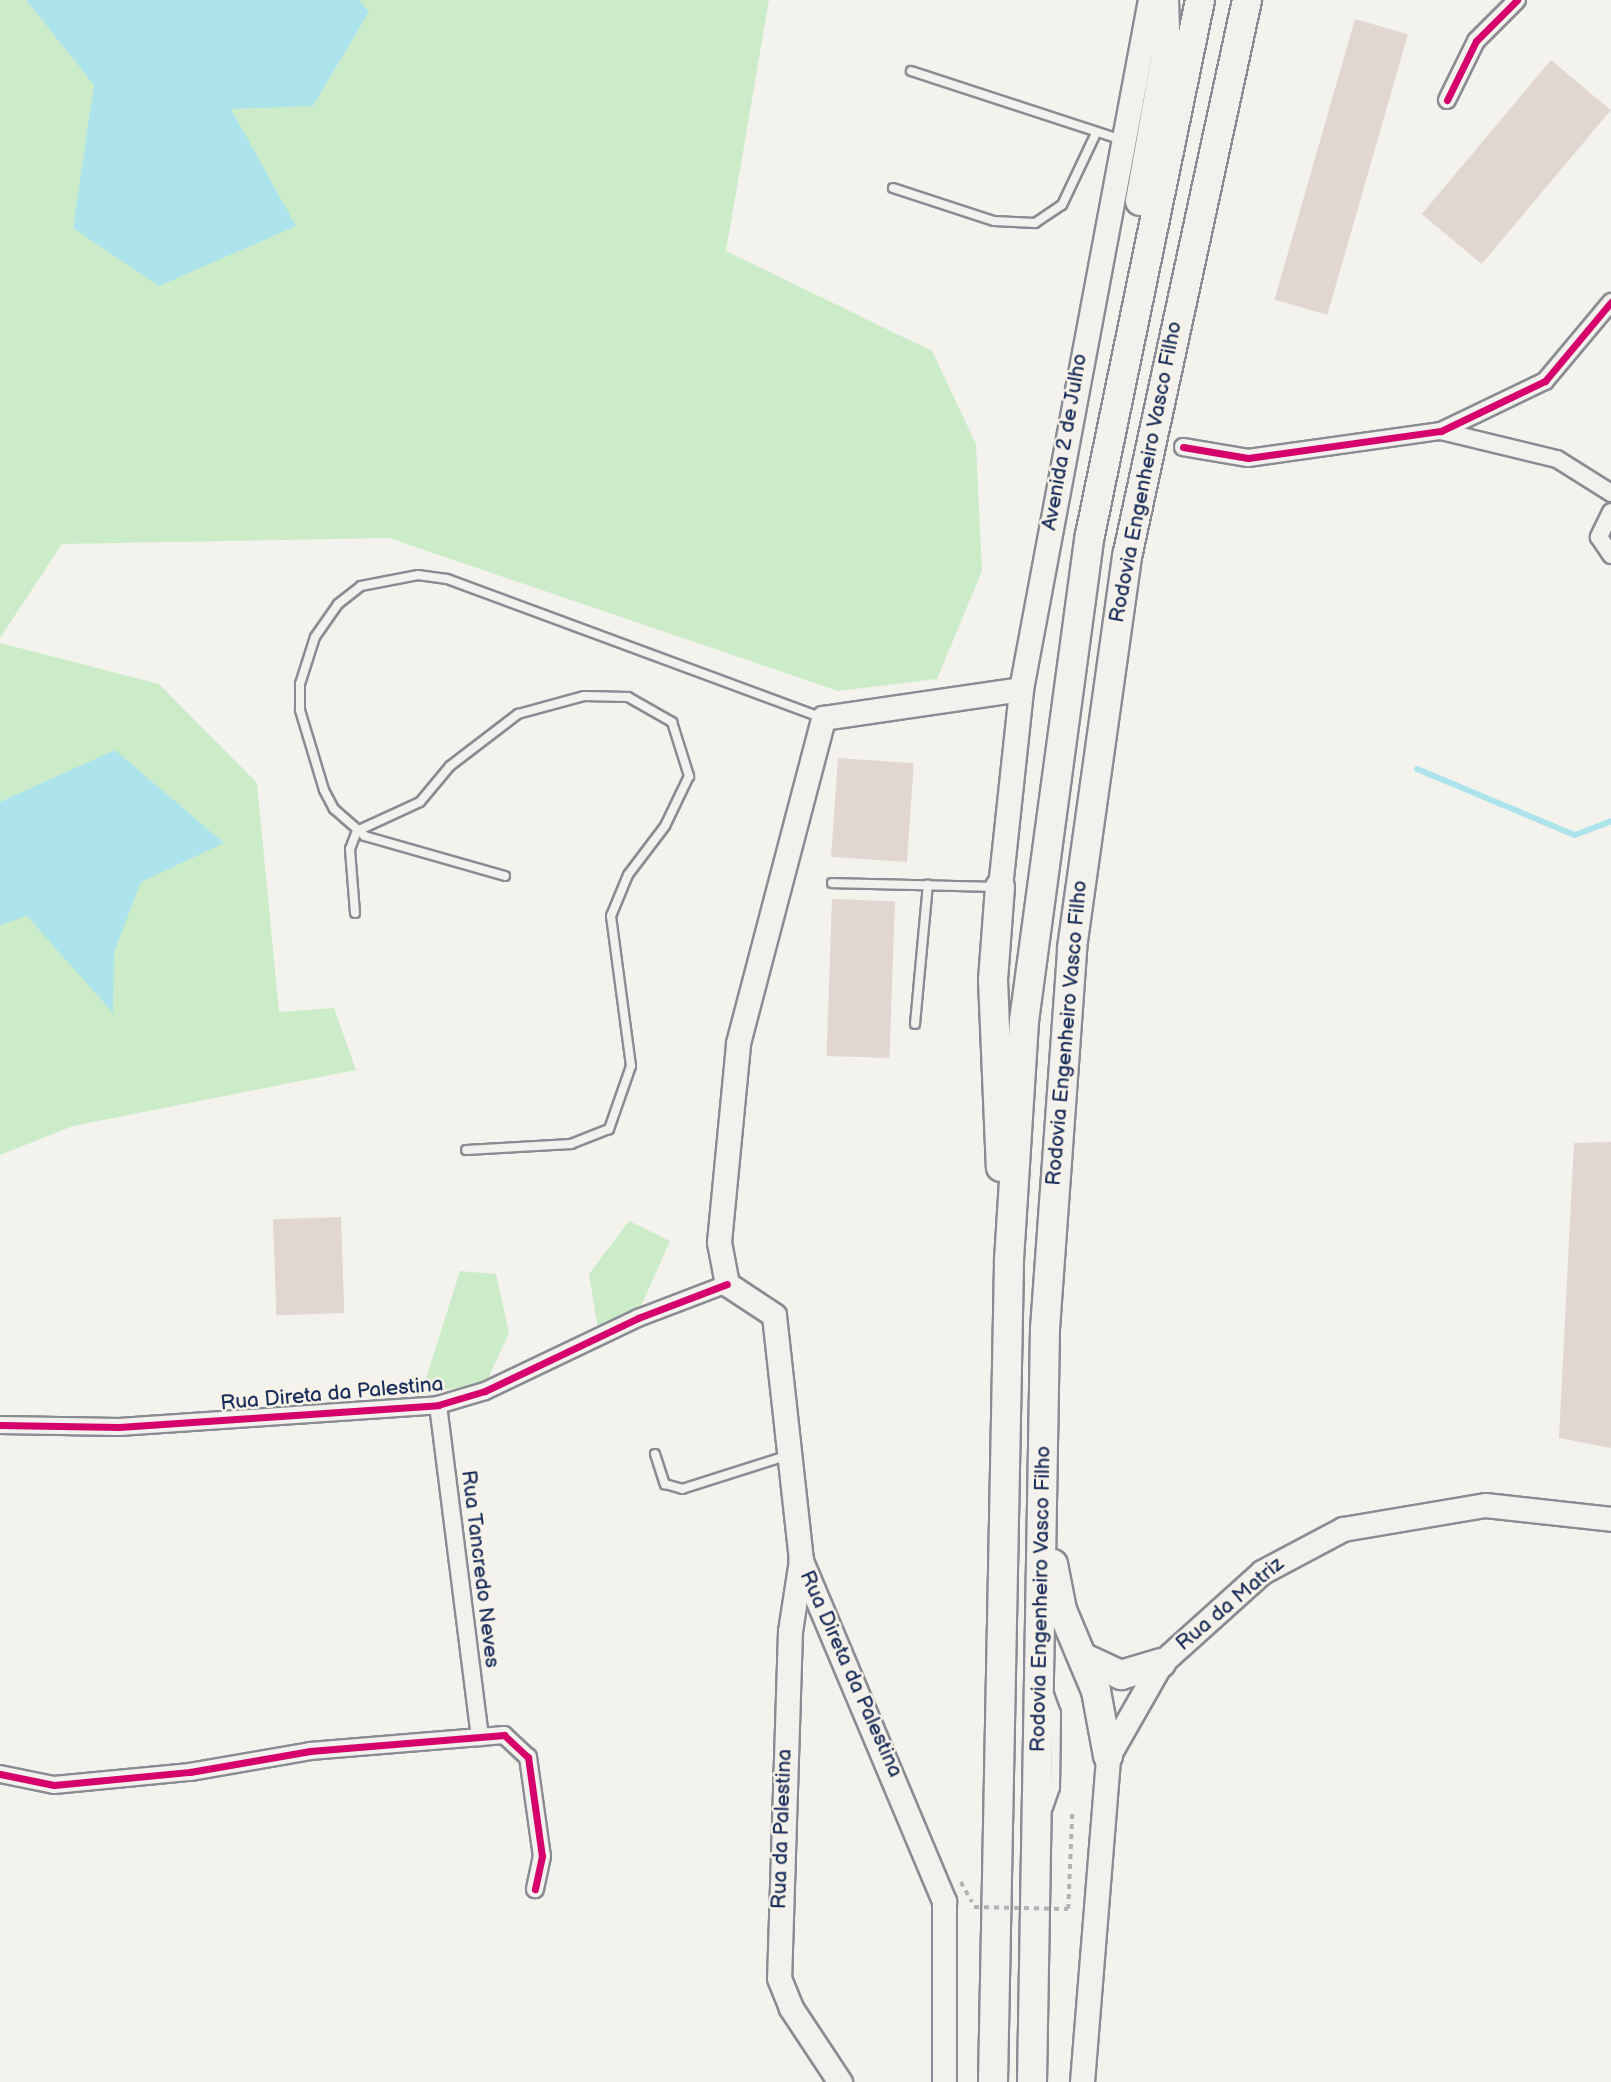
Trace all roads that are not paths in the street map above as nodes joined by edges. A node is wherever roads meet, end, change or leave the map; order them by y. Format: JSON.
{"nodes":[{"id":1,"x":1150,"y":0,"type":"edge"},
{"id":2,"x":1164,"y":0,"type":"edge"},
{"id":3,"x":1200,"y":0,"type":"edge"},
{"id":4,"x":1248,"y":0,"type":"edge"},
{"id":5,"x":1517,"y":0,"type":"edge"},
{"id":6,"x":911,"y":71,"type":"dead end"},
{"id":7,"x":1447,"y":100,"type":"dead end"},
{"id":8,"x":1096,"y":133,"type":"junction"},
{"id":9,"x":1119,"y":139,"type":"junction"},
{"id":10,"x":893,"y":188,"type":"dead end"},
{"id":11,"x":1611,"y":302,"type":"edge"},
{"id":12,"x":1120,"y":392,"type":"junction"},
{"id":13,"x":1441,"y":431,"type":"junction"},
{"id":14,"x":1183,"y":447,"type":"dead end"},
{"id":15,"x":1611,"y":493,"type":"edge"},
{"id":16,"x":1611,"y":512,"type":"edge"},
{"id":17,"x":1611,"y":555,"type":"edge"},
{"id":18,"x":1021,"y":689,"type":"junction"},
{"id":19,"x":823,"y":718,"type":"junction"},
{"id":20,"x":357,"y":831,"type":"junction"},
{"id":21,"x":505,"y":876,"type":"dead end"},
{"id":22,"x":832,"y":883,"type":"dead end"},
{"id":23,"x":928,"y":885,"type":"junction"},
{"id":24,"x":1000,"y":887,"type":"junction"},
{"id":25,"x":355,"y":913,"type":"dead end"},
{"id":26,"x":915,"y":1024,"type":"dead end"},
{"id":27,"x":466,"y":1150,"type":"dead end"},
{"id":28,"x":1009,"y":1260,"type":"junction"},
{"id":29,"x":727,"y":1284,"type":"junction"},
{"id":30,"x":1045,"y":1370,"type":"junction"},
{"id":31,"x":438,"y":1405,"type":"junction"},
{"id":32,"x":0,"y":1425,"type":"edge"},
{"id":33,"x":655,"y":1454,"type":"dead end"},
{"id":34,"x":792,"y":1454,"type":"junction"},
{"id":35,"x":1611,"y":1519,"type":"edge"},
{"id":36,"x":801,"y":1560,"type":"junction"},
{"id":37,"x":1084,"y":1658,"type":"junction"},
{"id":38,"x":1161,"y":1663,"type":"junction"},
{"id":39,"x":481,"y":1737,"type":"junction"},
{"id":40,"x":1108,"y":1755,"type":"junction"},
{"id":41,"x":0,"y":1774,"type":"edge"},
{"id":42,"x":536,"y":1889,"type":"dead end"},
{"id":43,"x":840,"y":2082,"type":"edge"},
{"id":44,"x":944,"y":2082,"type":"edge"},
{"id":45,"x":993,"y":2082,"type":"edge"},
{"id":46,"x":1032,"y":2082,"type":"edge"},
{"id":47,"x":1082,"y":2082,"type":"edge"}],
"edges":[{"from":1,"to":9,"type":"main road","name":"Avenida 2 de Julho"},
{"from":2,"to":12,"type":"highway"},
{"from":3,"to":12,"type":"highway","name":"Rodovia Engenheiro Vasco Filho"},
{"from":4,"to":30,"type":"highway","name":"Rodovia Engenheiro Vasco Filho"},
{"from":5,"to":7,"type":"street"},
{"from":6,"to":8,"type":"lane"},
{"from":8,"to":9,"type":"lane"},
{"from":8,"to":10,"type":"lane"},
{"from":9,"to":18,"type":"main road","name":"Avenida 2 de Julho"},
{"from":11,"to":13,"type":"street"},
{"from":12,"to":28,"type":"highway","name":"Rodovia Engenheiro Vasco Filho"},
{"from":13,"to":14,"type":"street"},
{"from":13,"to":15,"type":"street"},
{"from":16,"to":17,"type":"street"},
{"from":18,"to":19,"type":"main road"},
{"from":18,"to":24,"type":"main road","name":"Avenida 2 de Julho"},
{"from":19,"to":20,"type":"lane"},
{"from":19,"to":29,"type":"main road"},
{"from":20,"to":21,"type":"lane"},
{"from":20,"to":25,"type":"lane"},
{"from":20,"to":27,"type":"lane"},
{"from":22,"to":23,"type":"lane"},
{"from":23,"to":24,"type":"lane"},
{"from":23,"to":26,"type":"lane"},
{"from":24,"to":28,"type":"highway"},
{"from":28,"to":45,"type":"highway","name":"Rodovia Engenheiro Vasco Filho"},
{"from":29,"to":31,"type":"street","name":"Rua Direta da Palestina"},
{"from":29,"to":34,"type":"main road","name":"Rua Direta da Palestina"},
{"from":30,"to":37,"type":"highway"},
{"from":30,"to":46,"type":"highway","name":"Rodovia Engenheiro Vasco Filho"},
{"from":31,"to":32,"type":"street","name":"Rua Direta da Palestina"},
{"from":31,"to":39,"type":"street","name":"Rua Tancredo Neves"},
{"from":33,"to":34,"type":"lane"},
{"from":34,"to":36,"type":"main road","name":"Rua Direta da Palestina"},
{"from":35,"to":38,"type":"main road","name":"Rua da Matriz"},
{"from":36,"to":43,"type":"main road","name":"Rua da Palestina"},
{"from":36,"to":44,"type":"main road","name":"Rua Direta da Palestina"},
{"from":37,"to":38,"type":"highway"},
{"from":37,"to":40,"type":"highway"},
{"from":38,"to":40,"type":"main road","name":"Rua da Matriz"},
{"from":39,"to":41,"type":"street"},
{"from":39,"to":42,"type":"street"},
{"from":40,"to":47,"type":"main road"}]}
